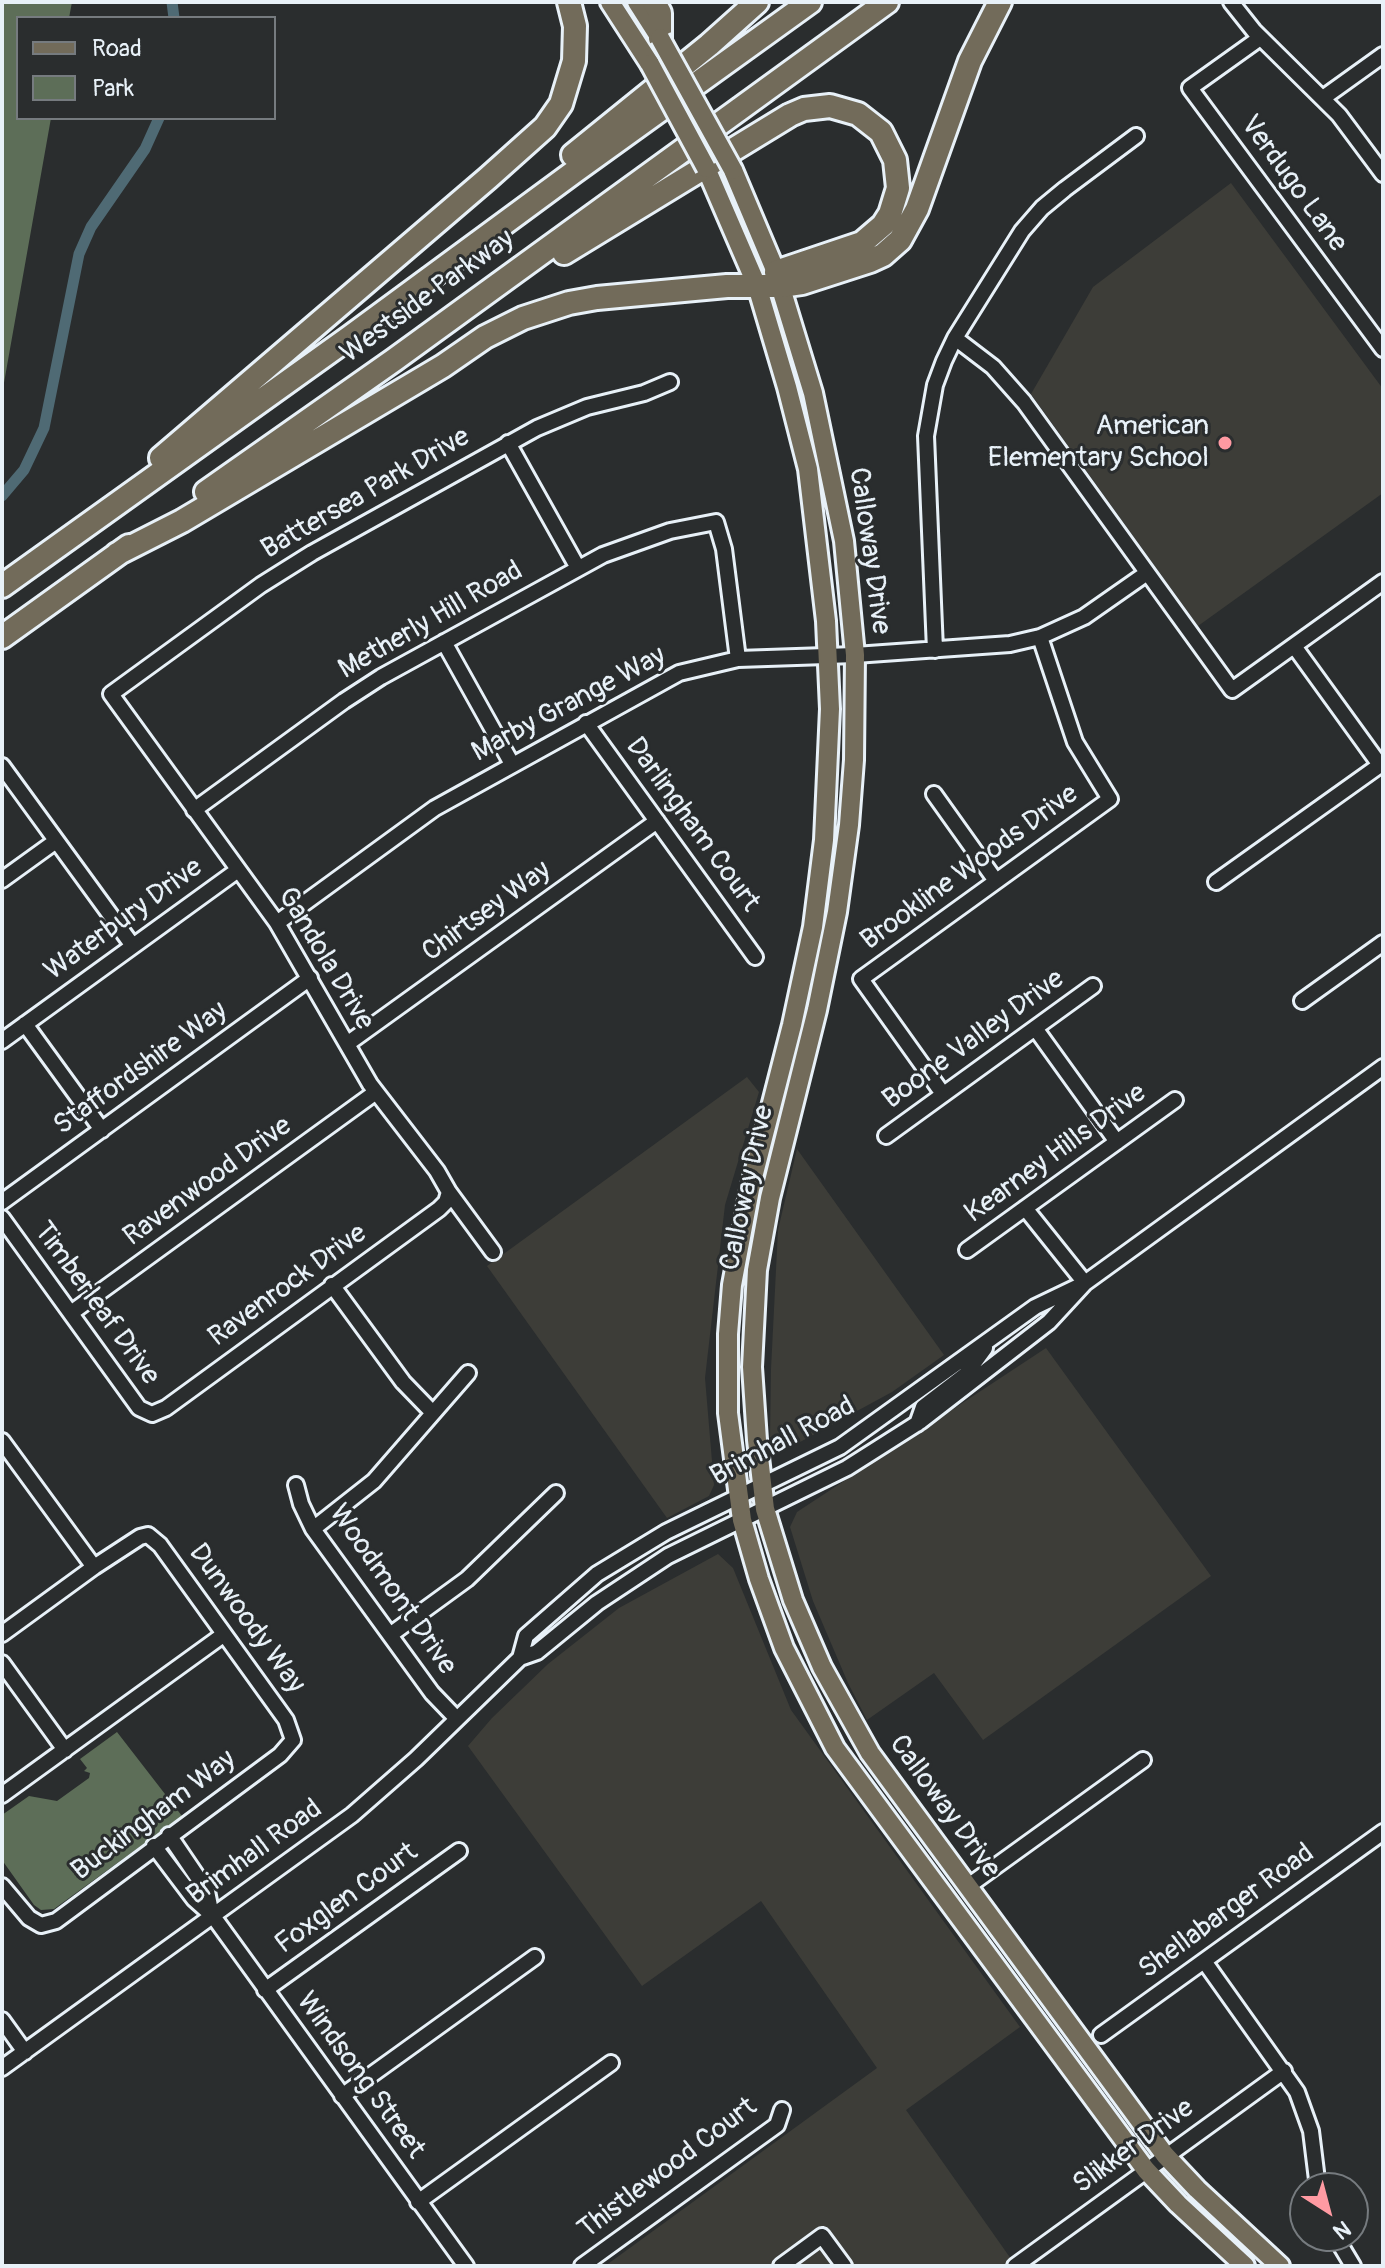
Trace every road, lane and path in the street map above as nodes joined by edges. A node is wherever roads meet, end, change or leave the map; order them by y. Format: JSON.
{"nodes":[{"id":1,"x":569,"y":2,"type":"edge"},
{"id":2,"x":610,"y":2,"type":"edge"},
{"id":3,"x":637,"y":2,"type":"edge"},
{"id":4,"x":654,"y":2,"type":"edge"},
{"id":5,"x":757,"y":2,"type":"edge"},
{"id":6,"x":810,"y":2,"type":"edge"},
{"id":7,"x":887,"y":2,"type":"edge"},
{"id":8,"x":1000,"y":2,"type":"edge"},
{"id":9,"x":1231,"y":2,"type":"edge"},
{"id":10,"x":660,"y":38,"type":"junction"},
{"id":11,"x":1260,"y":38,"type":"junction"},
{"id":12,"x":1383,"y":55,"type":"edge"},
{"id":13,"x":1323,"y":98,"type":"junction"},
{"id":14,"x":1136,"y":136,"type":"dead end"},
{"id":15,"x":1383,"y":174,"type":"edge"},
{"id":16,"x":779,"y":279,"type":"junction"},
{"id":17,"x":757,"y":286,"type":"junction"},
{"id":18,"x":350,"y":337,"type":"junction"},
{"id":19,"x":955,"y":338,"type":"junction"},
{"id":20,"x":1383,"y":349,"type":"edge"},
{"id":21,"x":394,"y":360,"type":"junction"},
{"id":22,"x":670,"y":382,"type":"dead end"},
{"id":23,"x":508,"y":443,"type":"junction"},
{"id":24,"x":83,"y":529,"type":"junction"},
{"id":25,"x":117,"y":554,"type":"junction"},
{"id":26,"x":578,"y":568,"type":"junction"},
{"id":27,"x":1147,"y":573,"type":"junction"},
{"id":28,"x":1383,"y":582,"type":"edge"},
{"id":29,"x":2,"y":586,"type":"edge"},
{"id":30,"x":2,"y":637,"type":"edge"},
{"id":31,"x":1040,"y":637,"type":"junction"},
{"id":32,"x":444,"y":642,"type":"junction"},
{"id":33,"x":1294,"y":646,"type":"junction"},
{"id":34,"x":935,"y":650,"type":"junction"},
{"id":35,"x":828,"y":654,"type":"junction"},
{"id":36,"x":855,"y":655,"type":"junction"},
{"id":37,"x":738,"y":659,"type":"junction"},
{"id":38,"x":111,"y":694,"type":"joint"},
{"id":39,"x":586,"y":723,"type":"junction"},
{"id":40,"x":512,"y":764,"type":"junction"},
{"id":41,"x":1381,"y":764,"type":"edge"},
{"id":42,"x":2,"y":766,"type":"edge"},
{"id":43,"x":934,"y":794,"type":"dead end"},
{"id":44,"x":194,"y":810,"type":"junction"},
{"id":45,"x":657,"y":821,"type":"junction"},
{"id":46,"x":56,"y":841,"type":"junction"},
{"id":47,"x":238,"y":870,"type":"junction"},
{"id":48,"x":2,"y":880,"type":"edge"},
{"id":49,"x":996,"y":881,"type":"junction"},
{"id":50,"x":1216,"y":882,"type":"dead end"},
{"id":51,"x":277,"y":923,"type":"junction"},
{"id":52,"x":1383,"y":943,"type":"edge"},
{"id":53,"x":133,"y":946,"type":"junction"},
{"id":54,"x":755,"y":957,"type":"dead end"},
{"id":55,"x":310,"y":978,"type":"junction"},
{"id":56,"x":1093,"y":986,"type":"dead end"},
{"id":57,"x":1302,"y":1001,"type":"dead end"},
{"id":58,"x":25,"y":1024,"type":"junction"},
{"id":59,"x":1035,"y":1028,"type":"junction"},
{"id":60,"x":2,"y":1041,"type":"edge"},
{"id":61,"x":347,"y":1044,"type":"junction"},
{"id":62,"x":1383,"y":1067,"type":"edge"},
{"id":63,"x":376,"y":1092,"type":"junction"},
{"id":64,"x":943,"y":1094,"type":"junction"},
{"id":65,"x":1175,"y":1100,"type":"dead end"},
{"id":66,"x":769,"y":1114,"type":"junction"},
{"id":67,"x":102,"y":1130,"type":"junction"},
{"id":68,"x":886,"y":1136,"type":"dead end"},
{"id":69,"x":1117,"y":1142,"type":"junction"},
{"id":70,"x":750,"y":1189,"type":"junction"},
{"id":71,"x":449,"y":1192,"type":"junction"},
{"id":72,"x":770,"y":1198,"type":"junction"},
{"id":73,"x":2,"y":1202,"type":"edge"},
{"id":74,"x":1025,"y":1208,"type":"junction"},
{"id":75,"x":2,"y":1218,"type":"edge"},
{"id":76,"x":967,"y":1250,"type":"dead end"},
{"id":77,"x":493,"y":1252,"type":"dead end"},
{"id":78,"x":1085,"y":1283,"type":"junction"},
{"id":79,"x":332,"y":1285,"type":"junction"},
{"id":80,"x":754,"y":1301,"type":"junction"},
{"id":81,"x":71,"y":1313,"type":"junction"},
{"id":82,"x":992,"y":1338,"type":"junction"},
{"id":83,"x":468,"y":1373,"type":"dead end"},
{"id":84,"x":433,"y":1413,"type":"junction"},
{"id":85,"x":152,"y":1414,"type":"joint"},
{"id":86,"x":917,"y":1424,"type":"junction"},
{"id":87,"x":2,"y":1441,"type":"edge"},
{"id":88,"x":762,"y":1484,"type":"junction"},
{"id":89,"x":296,"y":1485,"type":"dead end"},
{"id":90,"x":556,"y":1493,"type":"dead end"},
{"id":91,"x":738,"y":1496,"type":"junction"},
{"id":92,"x":765,"y":1509,"type":"junction"},
{"id":93,"x":742,"y":1520,"type":"junction"},
{"id":94,"x":313,"y":1529,"type":"junction"},
{"id":95,"x":94,"y":1567,"type":"junction"},
{"id":96,"x":2,"y":1634,"type":"edge"},
{"id":97,"x":223,"y":1635,"type":"junction"},
{"id":98,"x":390,"y":1635,"type":"junction"},
{"id":99,"x":520,"y":1658,"type":"junction"},
{"id":100,"x":2,"y":1663,"type":"edge"},
{"id":101,"x":803,"y":1687,"type":"junction"},
{"id":102,"x":457,"y":1719,"type":"junction"},
{"id":103,"x":293,"y":1740,"type":"joint"},
{"id":104,"x":65,"y":1750,"type":"junction"},
{"id":105,"x":1143,"y":1760,"type":"dead end"},
{"id":106,"x":879,"y":1765,"type":"junction"},
{"id":107,"x":2,"y":1795,"type":"edge"},
{"id":108,"x":881,"y":1812,"type":"junction"},
{"id":109,"x":1383,"y":1832,"type":"edge"},
{"id":110,"x":169,"y":1835,"type":"junction"},
{"id":111,"x":154,"y":1846,"type":"junction"},
{"id":112,"x":459,"y":1851,"type":"dead end"},
{"id":113,"x":2,"y":1886,"type":"edge"},
{"id":114,"x":967,"y":1887,"type":"junction"},
{"id":115,"x":213,"y":1916,"type":"junction"},
{"id":116,"x":535,"y":1957,"type":"dead end"},
{"id":117,"x":1204,"y":1961,"type":"junction"},
{"id":118,"x":265,"y":1990,"type":"junction"},
{"id":119,"x":2,"y":2020,"type":"edge"},
{"id":120,"x":1101,"y":2035,"type":"dead end"},
{"id":121,"x":25,"y":2052,"type":"junction"},
{"id":122,"x":611,"y":2063,"type":"dead end"},
{"id":123,"x":2,"y":2068,"type":"edge"},
{"id":124,"x":1284,"y":2071,"type":"junction"},
{"id":125,"x":342,"y":2096,"type":"junction"},
{"id":126,"x":782,"y":2110,"type":"dead end"},
{"id":127,"x":1165,"y":2155,"type":"junction"},
{"id":128,"x":1146,"y":2170,"type":"junction"},
{"id":129,"x":1316,"y":2172,"type":"edge"},
{"id":130,"x":418,"y":2202,"type":"junction"},
{"id":131,"x":466,"y":2266,"type":"edge"},
{"id":132,"x":582,"y":2266,"type":"edge"},
{"id":133,"x":781,"y":2266,"type":"edge"},
{"id":134,"x":844,"y":2266,"type":"edge"},
{"id":135,"x":1015,"y":2266,"type":"edge"},
{"id":136,"x":1245,"y":2266,"type":"edge"},
{"id":137,"x":1280,"y":2266,"type":"edge"}],
"edges":[{"from":1,"to":24,"type":"highway"},
{"from":2,"to":17,"type":"main road","name":"Calloway Drive","bridge":true},
{"from":3,"to":10,"type":"main road","name":"Calloway Drive"},
{"from":4,"to":10,"type":"highway"},
{"from":5,"to":18,"type":"highway"},
{"from":6,"to":18,"type":"highway","name":"Westside Parkway"},
{"from":7,"to":21,"type":"highway","name":"Westside Parkway"},
{"from":8,"to":16,"type":"highway"},
{"from":9,"to":11,"type":"street"},
{"from":10,"to":16,"type":"main road","name":"Calloway Drive","bridge":true},
{"from":11,"to":13,"type":"street"},
{"from":11,"to":20,"type":"street","name":"Verdugo Lane"},
{"from":12,"to":13,"type":"street"},
{"from":13,"to":15,"type":"street"},
{"from":14,"to":19,"type":"street"},
{"from":16,"to":17,"type":"highway"},
{"from":16,"to":21,"type":"highway"},
{"from":16,"to":36,"type":"main road","name":"Calloway Drive"},
{"from":17,"to":25,"type":"highway"},
{"from":17,"to":35,"type":"main road","name":"Calloway Drive"},
{"from":18,"to":24,"type":"highway","name":"Westside Parkway"},
{"from":19,"to":27,"type":"street"},
{"from":19,"to":34,"type":"street"},
{"from":21,"to":25,"type":"highway","name":"Westside Parkway"},
{"from":22,"to":23,"type":"street","name":"Battersea Park Drive"},
{"from":23,"to":26,"type":"street"},
{"from":23,"to":38,"type":"street","name":"Battersea Park Drive"},
{"from":24,"to":29,"type":"highway","name":"Westside Parkway"},
{"from":25,"to":30,"type":"highway","name":"Westside Parkway"},
{"from":26,"to":32,"type":"street","name":"Metherly Hill Road"},
{"from":26,"to":37,"type":"street","name":"Metherly Hill Road"},
{"from":27,"to":31,"type":"street","name":"Marby Grange Way"},
{"from":27,"to":33,"type":"street"},
{"from":28,"to":33,"type":"street"},
{"from":31,"to":34,"type":"street","name":"Marby Grange Way"},
{"from":31,"to":49,"type":"street","name":"Brookline Woods Drive"},
{"from":32,"to":40,"type":"street"},
{"from":32,"to":44,"type":"street","name":"Metherly Hill Road"},
{"from":33,"to":41,"type":"street"},
{"from":34,"to":36,"type":"street","name":"Marby Grange Way"},
{"from":35,"to":36,"type":"street","name":"Marby Grange Way"},
{"from":35,"to":37,"type":"street","name":"Marby Grange Way"},
{"from":35,"to":66,"type":"main road","name":"Calloway Drive"},
{"from":36,"to":72,"type":"main road","name":"Calloway Drive"},
{"from":37,"to":39,"type":"street","name":"Marby Grange Way"},
{"from":38,"to":44,"type":"street","name":"Gandola Drive"},
{"from":39,"to":40,"type":"street","name":"Marby Grange Way"},
{"from":39,"to":45,"type":"street","name":"Darlingham Court"},
{"from":40,"to":51,"type":"street","name":"Marby Grange Way"},
{"from":41,"to":50,"type":"street"},
{"from":42,"to":46,"type":"street"},
{"from":43,"to":49,"type":"street"},
{"from":44,"to":47,"type":"street","name":"Gandola Drive"},
{"from":45,"to":54,"type":"street","name":"Darlingham Court"},
{"from":45,"to":61,"type":"street","name":"Chirtsey Way"},
{"from":46,"to":48,"type":"street"},
{"from":46,"to":53,"type":"street"},
{"from":47,"to":51,"type":"street","name":"Gandola Drive"},
{"from":47,"to":53,"type":"street","name":"Waterbury Drive"},
{"from":49,"to":64,"type":"street","name":"Brookline Woods Drive"},
{"from":51,"to":55,"type":"street","name":"Gandola Drive"},
{"from":52,"to":57,"type":"street"},
{"from":53,"to":58,"type":"street","name":"Waterbury Drive"},
{"from":55,"to":61,"type":"street","name":"Gandola Drive"},
{"from":55,"to":67,"type":"street","name":"Staffordshire Way"},
{"from":56,"to":59,"type":"street","name":"Boone Valley Drive"},
{"from":58,"to":60,"type":"street","name":"Waterbury Drive"},
{"from":58,"to":67,"type":"street"},
{"from":59,"to":64,"type":"street","name":"Boone Valley Drive"},
{"from":59,"to":69,"type":"street"},
{"from":61,"to":63,"type":"street","name":"Gandola Drive"},
{"from":62,"to":78,"type":"street","name":"Brimhall Road"},
{"from":63,"to":71,"type":"street","name":"Gandola Drive"},
{"from":63,"to":81,"type":"street","name":"Ravenwood Drive"},
{"from":64,"to":68,"type":"street","name":"Boone Valley Drive"},
{"from":65,"to":69,"type":"street","name":"Kearney Hills Drive"},
{"from":66,"to":70,"type":"main road","name":"Calloway Drive"},
{"from":66,"to":72,"type":"main road"},
{"from":67,"to":73,"type":"street","name":"Staffordshire Way"},
{"from":69,"to":74,"type":"street","name":"Kearney Hills Drive"},
{"from":70,"to":80,"type":"main road"},
{"from":70,"to":91,"type":"main road","name":"Calloway Drive"},
{"from":71,"to":77,"type":"street","name":"Gandola Drive"},
{"from":71,"to":79,"type":"street","name":"Ravenrock Drive"},
{"from":72,"to":80,"type":"main road","name":"Calloway Drive"},
{"from":74,"to":76,"type":"street","name":"Kearney Hills Drive"},
{"from":74,"to":78,"type":"street"},
{"from":75,"to":81,"type":"street","name":"Timberleaf Drive"},
{"from":78,"to":82,"type":"street","name":"Brimhall Road"},
{"from":78,"to":86,"type":"street","name":"Brimhall Road"},
{"from":79,"to":84,"type":"street"},
{"from":79,"to":85,"type":"street","name":"Ravenrock Drive"},
{"from":80,"to":88,"type":"main road","name":"Calloway Drive"},
{"from":81,"to":85,"type":"street","name":"Timberleaf Drive"},
{"from":82,"to":86,"type":"street"},
{"from":82,"to":88,"type":"street","name":"Brimhall Road"},
{"from":83,"to":84,"type":"street"},
{"from":84,"to":94,"type":"street"},
{"from":86,"to":92,"type":"street","name":"Brimhall Road"},
{"from":87,"to":95,"type":"street"},
{"from":88,"to":91,"type":"street","name":"Brimhall Road"},
{"from":88,"to":92,"type":"main road","name":"Calloway Drive"},
{"from":89,"to":94,"type":"street","name":"Woodmont Drive"},
{"from":90,"to":98,"type":"street"},
{"from":91,"to":93,"type":"main road","name":"Calloway Drive"},
{"from":91,"to":99,"type":"street","name":"Brimhall Road"},
{"from":92,"to":93,"type":"street","name":"Brimhall Road"},
{"from":92,"to":106,"type":"main road","name":"Calloway Drive"},
{"from":93,"to":99,"type":"street","name":"Brimhall Road"},
{"from":93,"to":101,"type":"main road","name":"Calloway Drive"},
{"from":94,"to":98,"type":"street","name":"Woodmont Drive"},
{"from":95,"to":96,"type":"street"},
{"from":95,"to":97,"type":"street","name":"Dunwoody Way"},
{"from":97,"to":103,"type":"street","name":"Dunwoody Way"},
{"from":97,"to":104,"type":"street"},
{"from":98,"to":102,"type":"street","name":"Woodmont Drive"},
{"from":99,"to":102,"type":"street","name":"Brimhall Road"},
{"from":100,"to":104,"type":"street"},
{"from":101,"to":106,"type":"main road"},
{"from":101,"to":108,"type":"main road","name":"Calloway Drive"},
{"from":102,"to":115,"type":"street","name":"Brimhall Road"},
{"from":103,"to":110,"type":"street","name":"Buckingham Way"},
{"from":104,"to":107,"type":"street"},
{"from":105,"to":114,"type":"street"},
{"from":106,"to":114,"type":"main road","name":"Calloway Drive"},
{"from":108,"to":114,"type":"main road"},
{"from":108,"to":128,"type":"main road","name":"Calloway Drive"},
{"from":109,"to":117,"type":"street","name":"Shellabarger Road"},
{"from":110,"to":111,"type":"street","name":"Buckingham Way"},
{"from":110,"to":115,"type":"street","name":"Windsong Street"},
{"from":111,"to":113,"type":"street","name":"Buckingham Way"},
{"from":111,"to":115,"type":"street","name":"Windsong Street"},
{"from":112,"to":118,"type":"street","name":"Foxglen Court"},
{"from":114,"to":127,"type":"main road","name":"Calloway Drive"},
{"from":115,"to":118,"type":"street","name":"Windsong Street"},
{"from":115,"to":121,"type":"street","name":"Brimhall Road"},
{"from":116,"to":125,"type":"street"},
{"from":117,"to":120,"type":"street","name":"Shellabarger Road"},
{"from":117,"to":124,"type":"street"},
{"from":118,"to":125,"type":"street","name":"Windsong Street"},
{"from":119,"to":121,"type":"street"},
{"from":121,"to":123,"type":"street","name":"Brimhall Road"},
{"from":122,"to":130,"type":"street"},
{"from":124,"to":127,"type":"street","name":"Slikker Drive"},
{"from":124,"to":129,"type":"street"},
{"from":125,"to":130,"type":"street","name":"Windsong Street"},
{"from":126,"to":132,"type":"street","name":"Thistlewood Court"},
{"from":127,"to":128,"type":"street","name":"Slikker Drive"},
{"from":127,"to":137,"type":"main road","name":"Calloway Drive"},
{"from":128,"to":135,"type":"street","name":"Slikker Drive"},
{"from":128,"to":136,"type":"main road","name":"Calloway Drive"},
{"from":130,"to":131,"type":"street","name":"Windsong Street"},
{"from":133,"to":134,"type":"street"}]}
